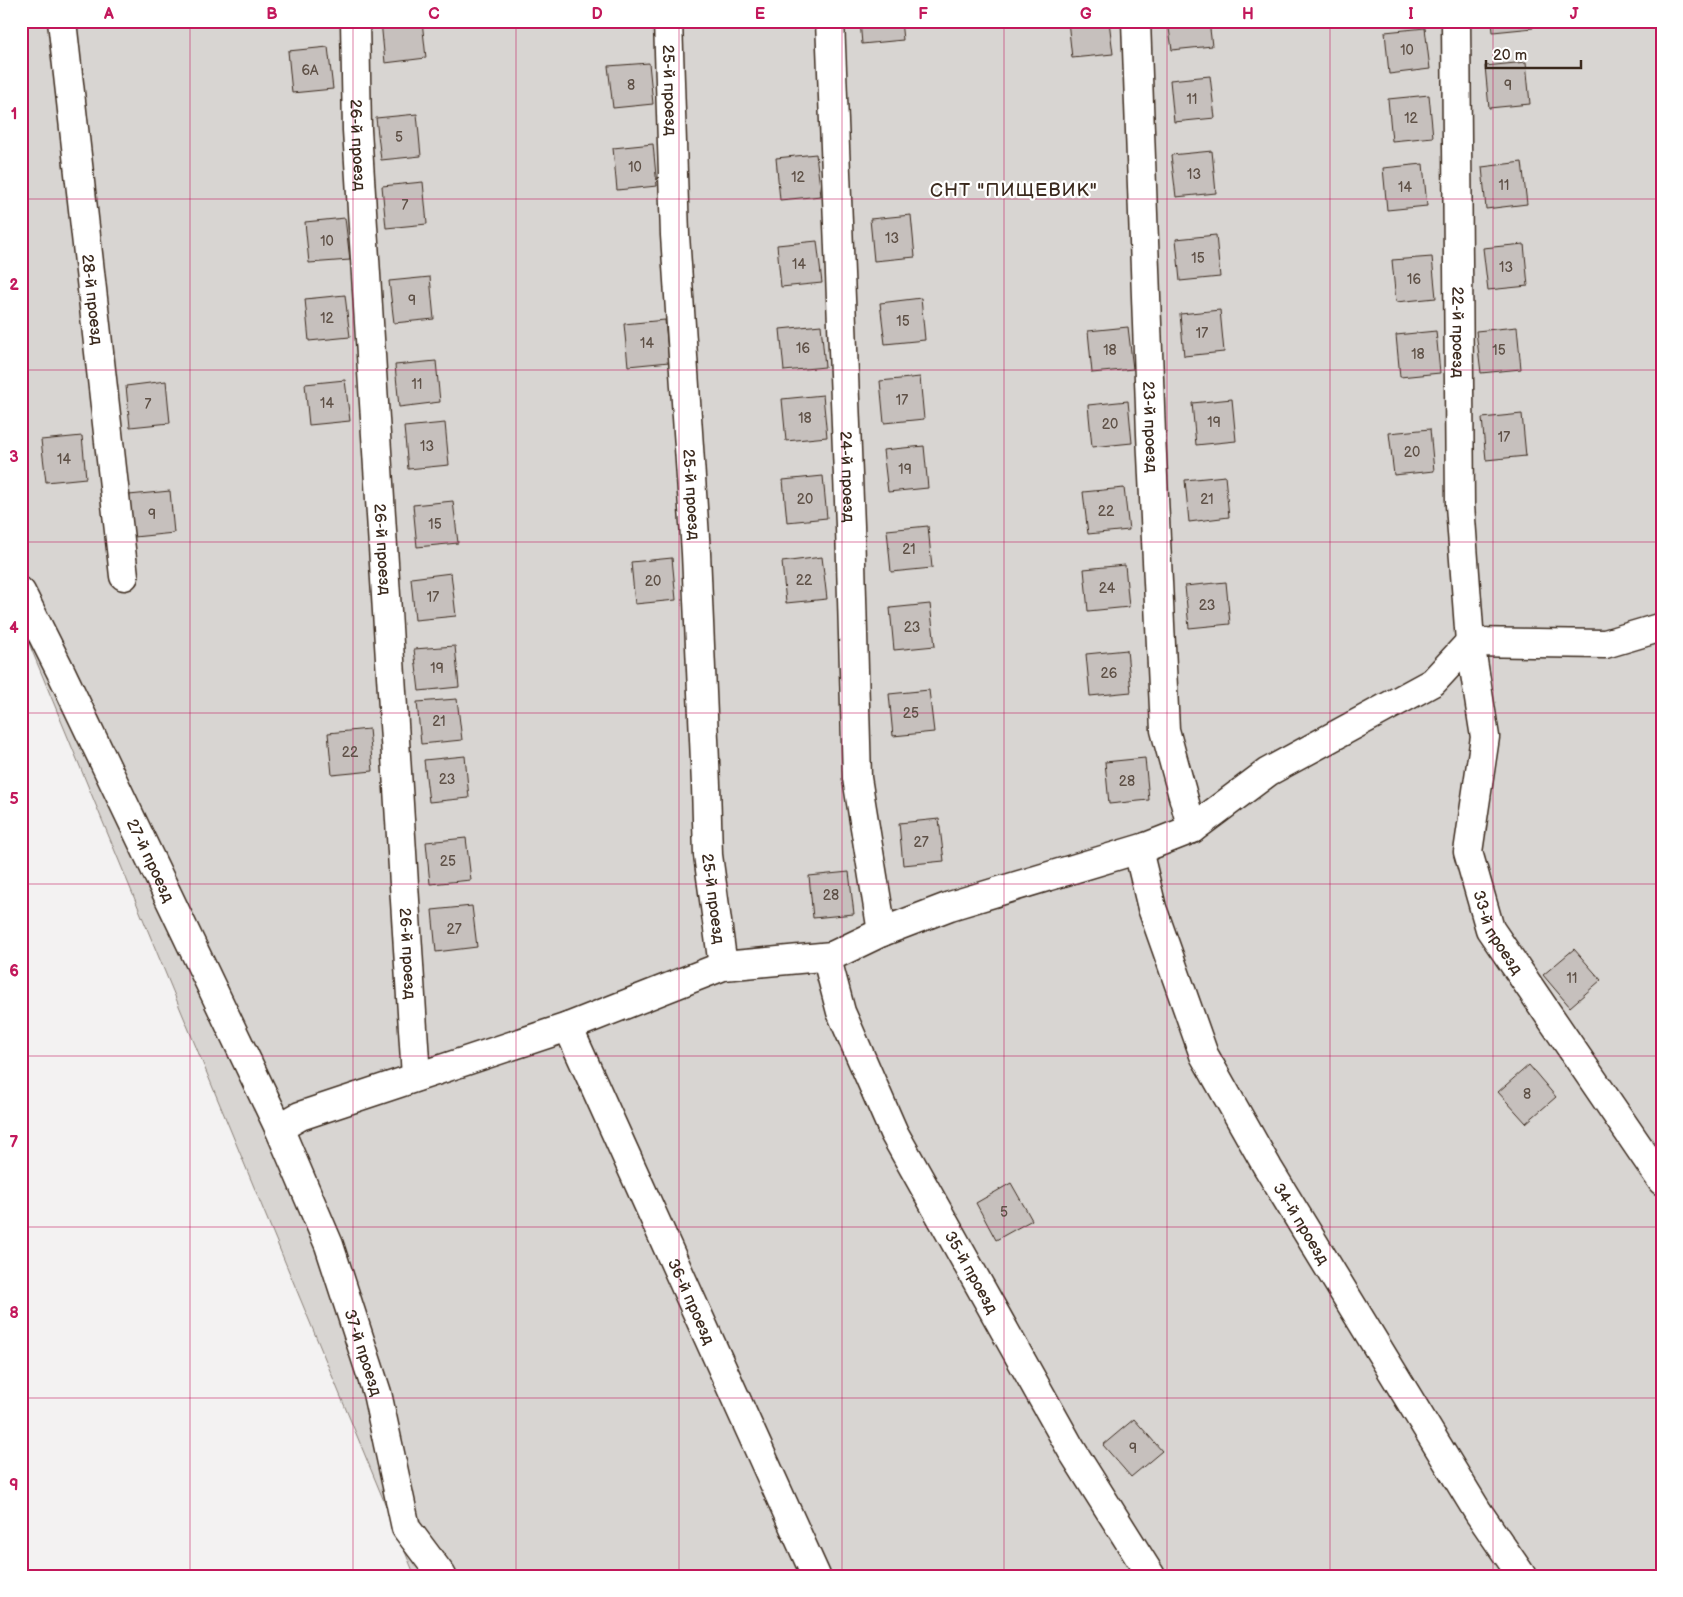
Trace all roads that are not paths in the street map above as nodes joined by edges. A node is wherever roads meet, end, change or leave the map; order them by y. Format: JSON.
{"nodes":[{"id":1,"x":62,"y":21,"type":"edge"},
{"id":2,"x":355,"y":21,"type":"edge"},
{"id":3,"x":668,"y":21,"type":"edge"},
{"id":4,"x":830,"y":21,"type":"edge"},
{"id":5,"x":1136,"y":21,"type":"edge"},
{"id":6,"x":1456,"y":21,"type":"edge"},
{"id":7,"x":124,"y":576,"type":"dead end"},
{"id":8,"x":21,"y":592,"type":"edge"},
{"id":9,"x":1662,"y":627,"type":"edge"},
{"id":10,"x":1470,"y":642,"type":"junction"},
{"id":11,"x":1192,"y":829,"type":"junction"},
{"id":12,"x":1146,"y":847,"type":"junction"},
{"id":13,"x":882,"y":932,"type":"junction"},
{"id":14,"x":832,"y":956,"type":"junction"},
{"id":15,"x":723,"y":966,"type":"junction"},
{"id":16,"x":568,"y":1027,"type":"junction"},
{"id":17,"x":416,"y":1077,"type":"junction"},
{"id":18,"x":279,"y":1128,"type":"junction"},
{"id":19,"x":1662,"y":1181,"type":"edge"},
{"id":20,"x":442,"y":1576,"type":"edge"},
{"id":21,"x":816,"y":1576,"type":"edge"},
{"id":22,"x":1151,"y":1576,"type":"edge"},
{"id":23,"x":1522,"y":1576,"type":"edge"}],
"edges":[{"from":1,"to":7,"type":"street","name":"28-й проезд"},
{"from":2,"to":17,"type":"street","name":"26-й проезд"},
{"from":3,"to":15,"type":"street","name":"25-й проезд"},
{"from":4,"to":13,"type":"street","name":"24-й проезд"},
{"from":5,"to":11,"type":"street","name":"23-й проезд"},
{"from":6,"to":10,"type":"street","name":"22-й проезд"},
{"from":8,"to":18,"type":"street","name":"27-й проезд"},
{"from":9,"to":10,"type":"street"},
{"from":10,"to":11,"type":"street"},
{"from":10,"to":19,"type":"street","name":"33-й проезд"},
{"from":11,"to":12,"type":"street"},
{"from":12,"to":13,"type":"street"},
{"from":12,"to":23,"type":"street","name":"34-й проезд"},
{"from":13,"to":14,"type":"street"},
{"from":14,"to":15,"type":"street"},
{"from":14,"to":22,"type":"street","name":"35-й проезд"},
{"from":15,"to":16,"type":"street"},
{"from":16,"to":17,"type":"street"},
{"from":16,"to":21,"type":"street","name":"36-й проезд"},
{"from":17,"to":18,"type":"street"},
{"from":18,"to":20,"type":"street","name":"37-й проезд"}]}
